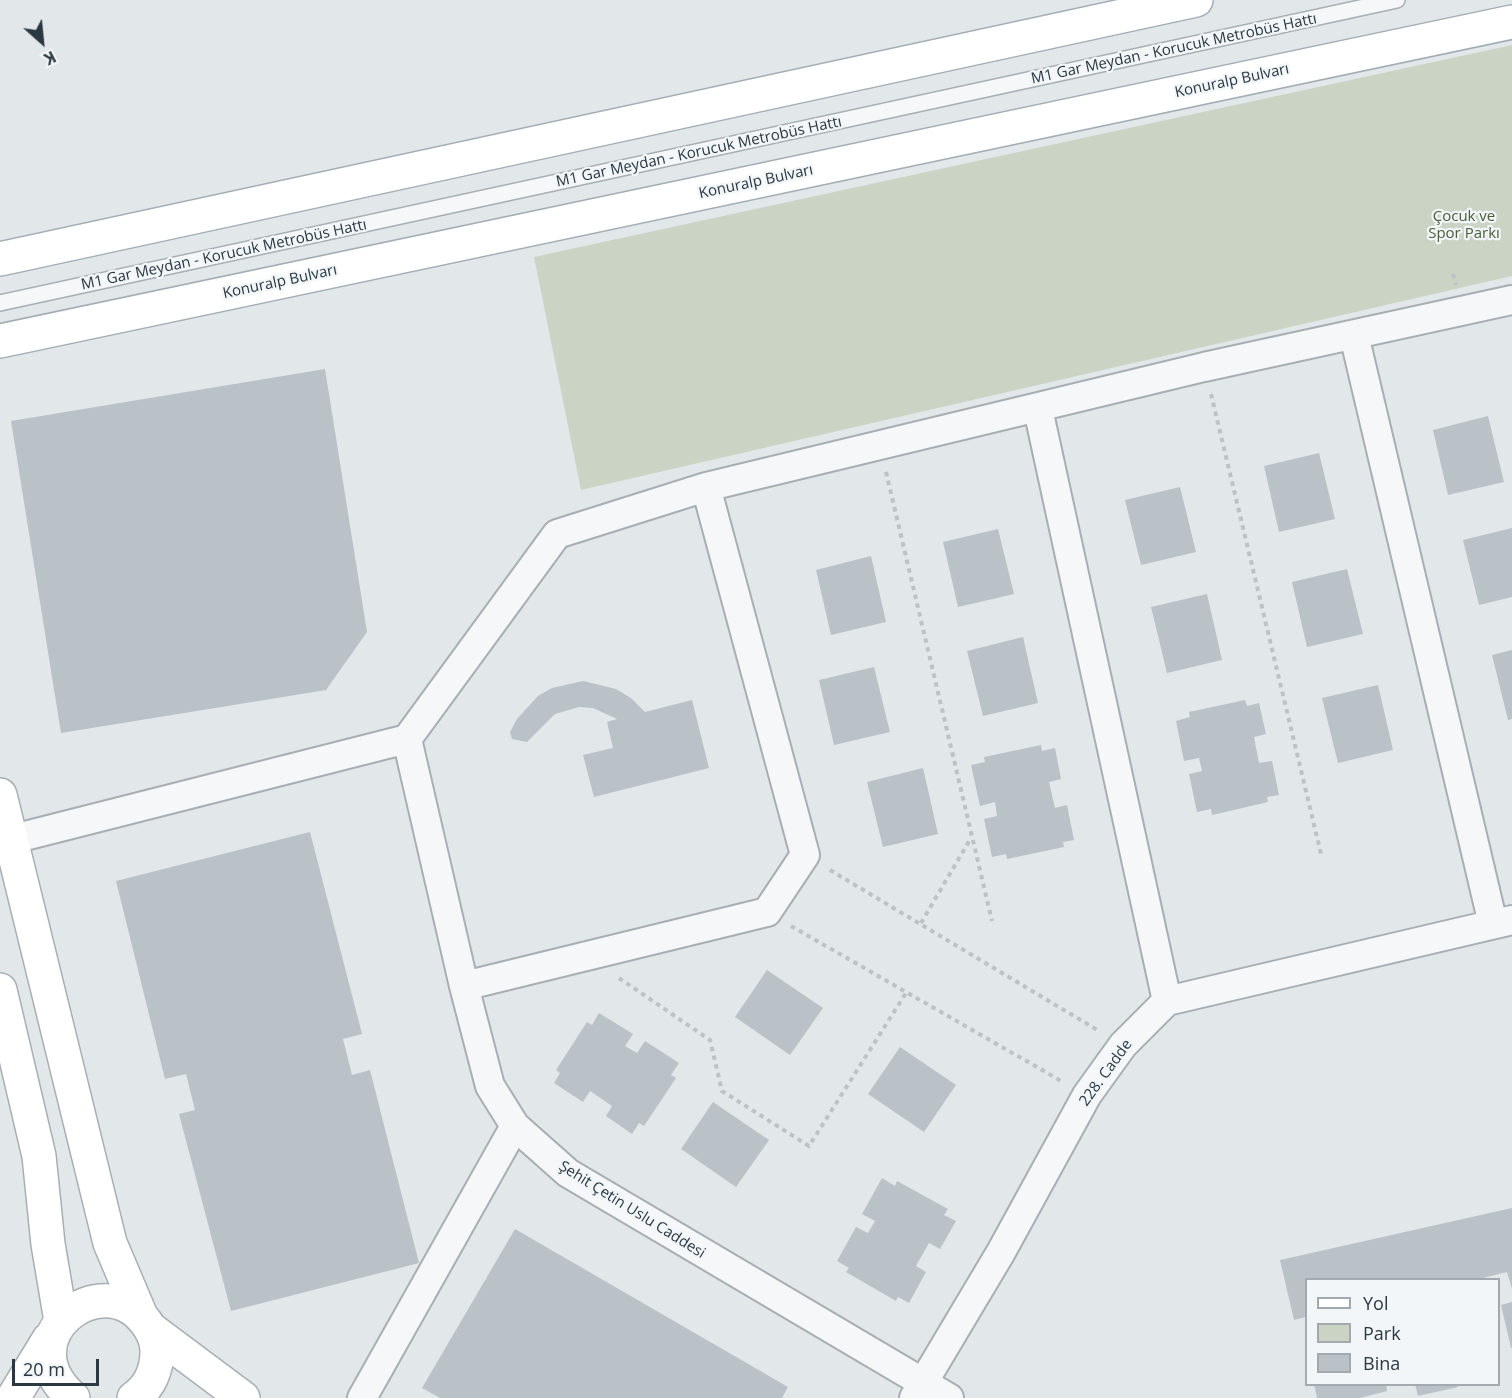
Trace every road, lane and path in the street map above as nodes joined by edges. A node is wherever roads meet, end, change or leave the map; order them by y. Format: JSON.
{"nodes":[{"id":1,"x":1196,"y":0,"type":"edge"},
{"id":2,"x":1397,"y":0,"type":"edge"},
{"id":3,"x":1512,"y":22,"type":"edge"},
{"id":4,"x":0,"y":259,"type":"edge"},
{"id":5,"x":1512,"y":300,"type":"edge"},
{"id":6,"x":0,"y":303,"type":"edge"},
{"id":7,"x":1354,"y":335,"type":"junction"},
{"id":8,"x":0,"y":341,"type":"edge"},
{"id":9,"x":1204,"y":367,"type":"junction"},
{"id":10,"x":1038,"y":409,"type":"junction"},
{"id":11,"x":879,"y":445,"type":"junction"},
{"id":12,"x":706,"y":487,"type":"junction"},
{"id":13,"x":407,"y":739,"type":"junction"},
{"id":14,"x":0,"y":795,"type":"edge"},
{"id":15,"x":971,"y":837,"type":"junction"},
{"id":16,"x":9,"y":840,"type":"junction"},
{"id":17,"x":805,"y":855,"type":"junction"},
{"id":18,"x":1322,"y":858,"type":"dead end"},
{"id":19,"x":767,"y":912,"type":"junction"},
{"id":20,"x":992,"y":921,"type":"dead end"},
{"id":21,"x":1503,"y":922,"type":"edge"},
{"id":22,"x":921,"y":923,"type":"junction"},
{"id":23,"x":586,"y":956,"type":"junction"},
{"id":24,"x":464,"y":986,"type":"junction"},
{"id":25,"x":0,"y":990,"type":"edge"},
{"id":26,"x":906,"y":993,"type":"junction"},
{"id":27,"x":1167,"y":1001,"type":"junction"},
{"id":28,"x":1123,"y":1045,"type":"junction"},
{"id":29,"x":1087,"y":1095,"type":"junction"},
{"id":30,"x":515,"y":1126,"type":"junction"},
{"id":31,"x":146,"y":1323,"type":"junction"},
{"id":32,"x":55,"y":1330,"type":"junction"},
{"id":33,"x":919,"y":1391,"type":"edge"},
{"id":34,"x":13,"y":1398,"type":"edge"},
{"id":35,"x":73,"y":1398,"type":"edge"},
{"id":36,"x":134,"y":1398,"type":"edge"},
{"id":37,"x":243,"y":1398,"type":"edge"},
{"id":38,"x":362,"y":1398,"type":"edge"},
{"id":39,"x":949,"y":1398,"type":"edge"}],
"edges":[{"from":1,"to":4,"type":"main road"},
{"from":2,"to":6,"type":"lane","name":"M1 Gar Meydan - Korucuk Metrobüs Hattı"},
{"from":3,"to":8,"type":"main road","name":"Konuralp Bulvarı"},
{"from":5,"to":7,"type":"street"},
{"from":7,"to":9,"type":"street"},
{"from":7,"to":21,"type":"street"},
{"from":9,"to":10,"type":"street"},
{"from":9,"to":18,"type":"path"},
{"from":10,"to":11,"type":"street"},
{"from":10,"to":27,"type":"street"},
{"from":11,"to":12,"type":"street"},
{"from":11,"to":15,"type":"path"},
{"from":12,"to":13,"type":"street"},
{"from":12,"to":17,"type":"street"},
{"from":13,"to":16,"type":"street"},
{"from":13,"to":24,"type":"street","name":"Şehit Çetin Uslu Caddesi"},
{"from":14,"to":16,"type":"main road"},
{"from":15,"to":20,"type":"path"},
{"from":15,"to":22,"type":"path"},
{"from":16,"to":31,"type":"main road"},
{"from":17,"to":19,"type":"street"},
{"from":17,"to":22,"type":"path"},
{"from":19,"to":23,"type":"street"},
{"from":19,"to":26,"type":"path"},
{"from":21,"to":27,"type":"street"},
{"from":22,"to":28,"type":"path"},
{"from":23,"to":24,"type":"street"},
{"from":23,"to":26,"type":"path"},
{"from":24,"to":30,"type":"street","name":"Şehit Çetin Uslu Caddesi"},
{"from":25,"to":32,"type":"main road"},
{"from":26,"to":29,"type":"path"},
{"from":27,"to":28,"type":"street","name":"228. Cadde"},
{"from":28,"to":29,"type":"street","name":"228. Cadde"},
{"from":29,"to":33,"type":"street","name":"228. Cadde"},
{"from":30,"to":33,"type":"street","name":"Şehit Çetin Uslu Caddesi"},
{"from":30,"to":38,"type":"street"},
{"from":31,"to":32,"type":"main road"},
{"from":31,"to":36,"type":"main road"},
{"from":31,"to":37,"type":"main road"},
{"from":32,"to":34,"type":"main road"},
{"from":32,"to":35,"type":"main road"},
{"from":33,"to":39,"type":"street","name":"Şehit Çetin Uslu Caddesi"}]}
